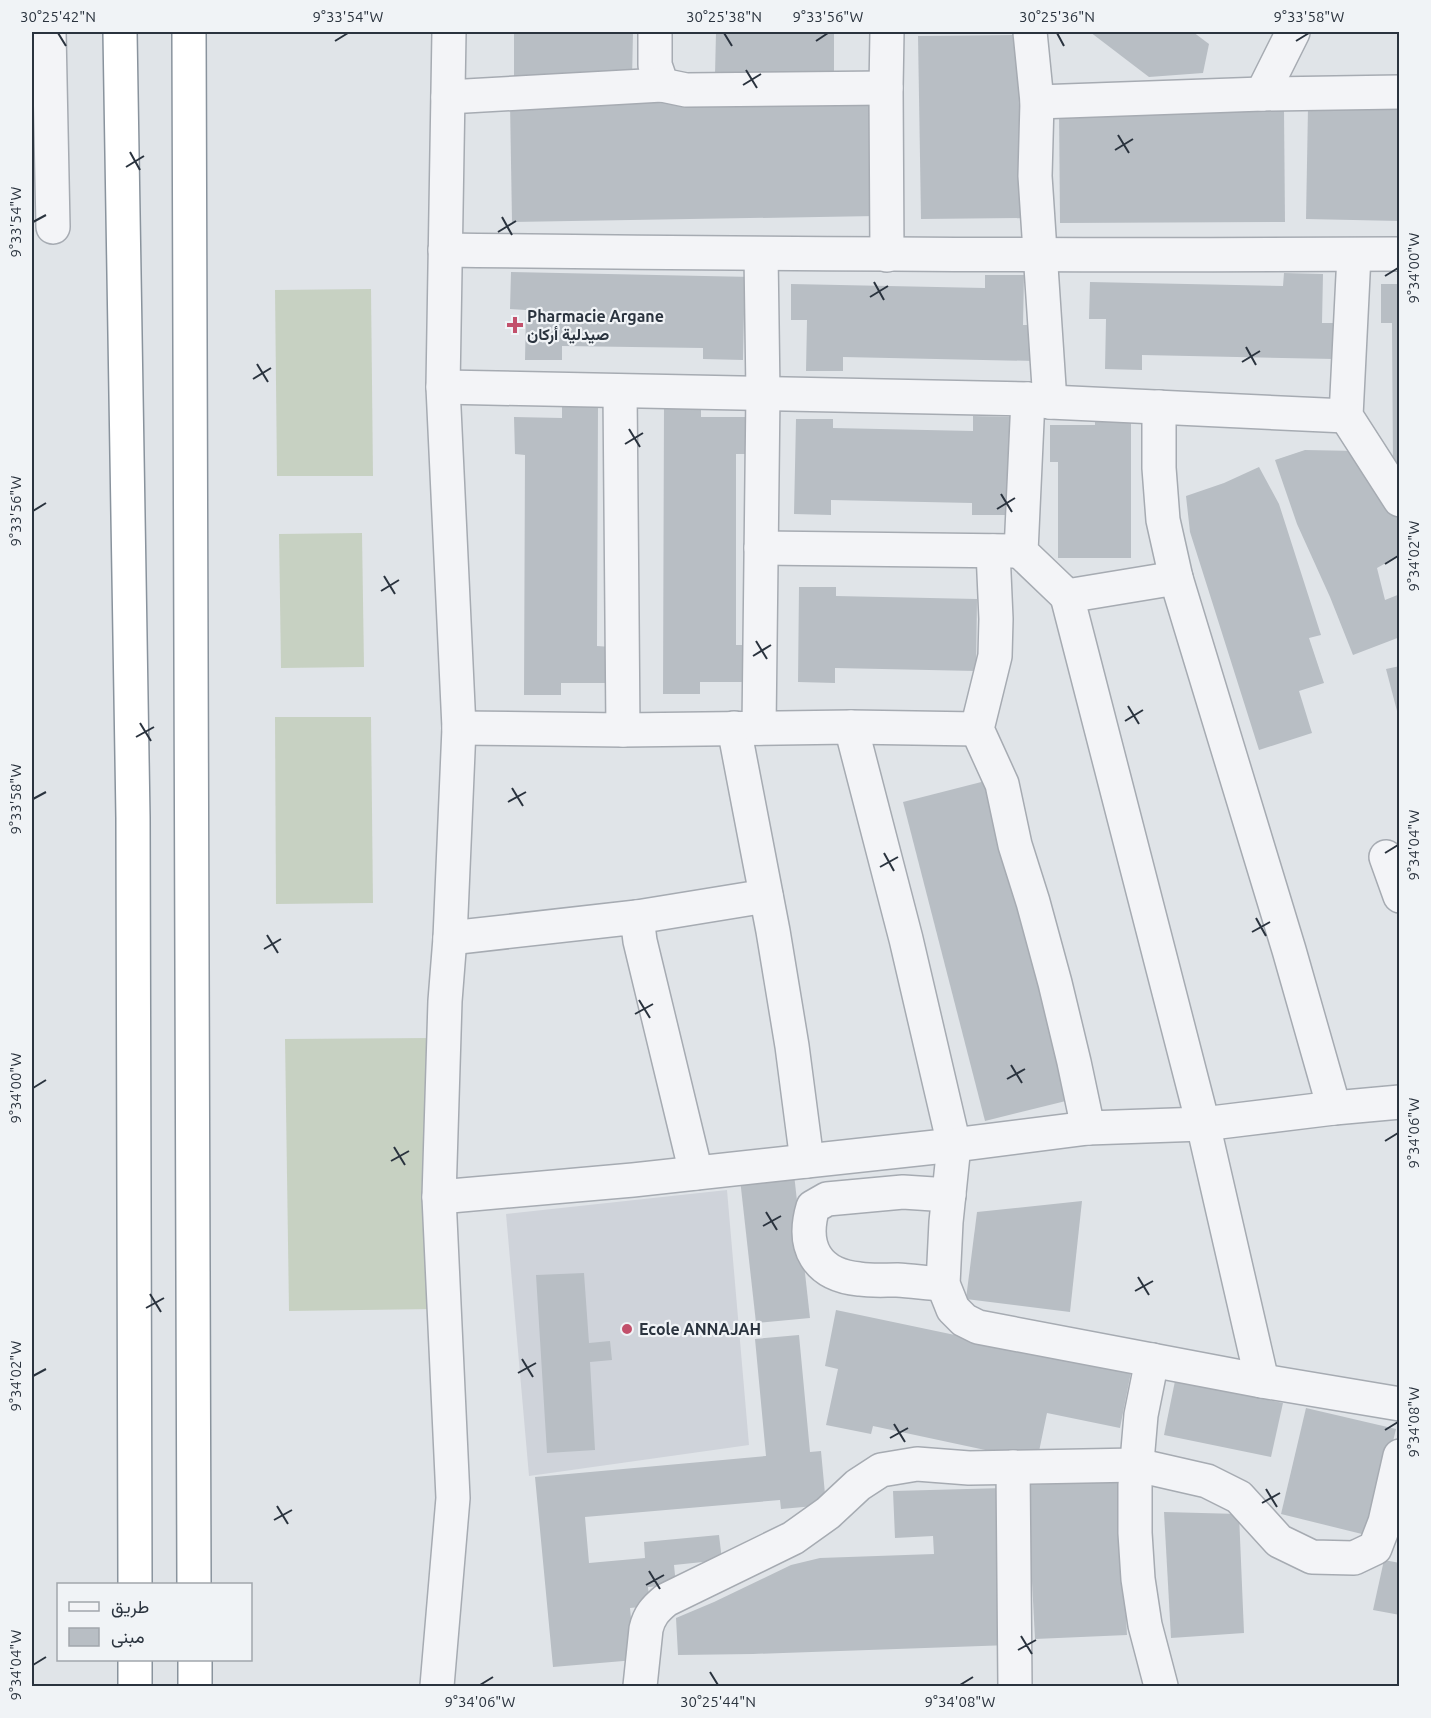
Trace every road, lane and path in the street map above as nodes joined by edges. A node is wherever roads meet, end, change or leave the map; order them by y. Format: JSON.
{"nodes":[{"id":1,"x":49,"y":32,"type":"edge"},
{"id":2,"x":120,"y":32,"type":"edge"},
{"id":3,"x":189,"y":32,"type":"edge"},
{"id":4,"x":449,"y":32,"type":"edge"},
{"id":5,"x":655,"y":32,"type":"edge"},
{"id":6,"x":888,"y":32,"type":"edge"},
{"id":7,"x":1030,"y":32,"type":"edge"},
{"id":8,"x":1293,"y":32,"type":"edge"},
{"id":9,"x":662,"y":85,"type":"junction"},
{"id":10,"x":886,"y":88,"type":"junction"},
{"id":11,"x":1400,"y":92,"type":"edge"},
{"id":12,"x":1262,"y":94,"type":"junction"},
{"id":13,"x":448,"y":97,"type":"junction"},
{"id":14,"x":1036,"y":102,"type":"junction"},
{"id":15,"x":53,"y":227,"type":"dead end"},
{"id":16,"x":445,"y":250,"type":"junction"},
{"id":17,"x":761,"y":254,"type":"junction"},
{"id":18,"x":1400,"y":254,"type":"edge"},
{"id":19,"x":887,"y":255,"type":"junction"},
{"id":20,"x":1354,"y":255,"type":"junction"},
{"id":21,"x":1041,"y":256,"type":"junction"},
{"id":22,"x":443,"y":387,"type":"junction"},
{"id":23,"x":620,"y":391,"type":"junction"},
{"id":24,"x":763,"y":393,"type":"junction"},
{"id":25,"x":1039,"y":400,"type":"junction"},
{"id":26,"x":1159,"y":407,"type":"junction"},
{"id":27,"x":1346,"y":416,"type":"junction"},
{"id":28,"x":1400,"y":500,"type":"edge"},
{"id":29,"x":761,"y":548,"type":"junction"},
{"id":30,"x":1007,"y":551,"type":"junction"},
{"id":31,"x":1176,"y":578,"type":"junction"},
{"id":32,"x":1067,"y":596,"type":"junction"},
{"id":33,"x":851,"y":727,"type":"junction"},
{"id":34,"x":746,"y":728,"type":"junction"},
{"id":35,"x":459,"y":729,"type":"junction"},
{"id":36,"x":977,"y":729,"type":"junction"},
{"id":37,"x":623,"y":730,"type":"junction"},
{"id":38,"x":1386,"y":857,"type":"dead end"},
{"id":39,"x":766,"y":896,"type":"junction"},
{"id":40,"x":1400,"y":896,"type":"edge"},
{"id":41,"x":637,"y":917,"type":"junction"},
{"id":42,"x":450,"y":938,"type":"junction"},
{"id":43,"x":1400,"y":1102,"type":"edge"},
{"id":44,"x":1335,"y":1108,"type":"junction"},
{"id":45,"x":1203,"y":1124,"type":"junction"},
{"id":46,"x":1088,"y":1128,"type":"junction"},
{"id":47,"x":954,"y":1145,"type":"junction"},
{"id":48,"x":807,"y":1161,"type":"junction"},
{"id":49,"x":696,"y":1173,"type":"junction"},
{"id":50,"x":949,"y":1195,"type":"junction"},
{"id":51,"x":439,"y":1197,"type":"junction"},
{"id":52,"x":943,"y":1284,"type":"junction"},
{"id":53,"x":1152,"y":1360,"type":"junction"},
{"id":54,"x":1262,"y":1381,"type":"junction"},
{"id":55,"x":1400,"y":1404,"type":"edge"},
{"id":56,"x":1400,"y":1456,"type":"edge"},
{"id":57,"x":1137,"y":1465,"type":"junction"},
{"id":58,"x":1013,"y":1467,"type":"junction"},
{"id":59,"x":135,"y":1583,"type":"edge"},
{"id":60,"x":194,"y":1583,"type":"edge"},
{"id":61,"x":135,"y":1661,"type":"edge"},
{"id":62,"x":195,"y":1661,"type":"edge"},
{"id":63,"x":135,"y":1686,"type":"edge"},
{"id":64,"x":195,"y":1686,"type":"edge"},
{"id":65,"x":437,"y":1686,"type":"edge"},
{"id":66,"x":640,"y":1686,"type":"edge"},
{"id":67,"x":1015,"y":1686,"type":"edge"},
{"id":68,"x":1161,"y":1686,"type":"edge"}],
"edges":[{"from":1,"to":15,"type":"street"},
{"from":2,"to":59,"type":"highway"},
{"from":3,"to":60,"type":"highway"},
{"from":4,"to":13,"type":"street"},
{"from":5,"to":9,"type":"street"},
{"from":6,"to":10,"type":"street"},
{"from":7,"to":14,"type":"street"},
{"from":8,"to":12,"type":"street"},
{"from":9,"to":10,"type":"street"},
{"from":9,"to":13,"type":"street"},
{"from":10,"to":19,"type":"street"},
{"from":11,"to":12,"type":"street"},
{"from":12,"to":14,"type":"street"},
{"from":13,"to":16,"type":"street"},
{"from":14,"to":21,"type":"street"},
{"from":16,"to":17,"type":"street"},
{"from":16,"to":22,"type":"street"},
{"from":17,"to":19,"type":"street"},
{"from":17,"to":24,"type":"street"},
{"from":18,"to":20,"type":"street"},
{"from":19,"to":21,"type":"street"},
{"from":20,"to":21,"type":"street"},
{"from":20,"to":27,"type":"street"},
{"from":21,"to":25,"type":"street"},
{"from":22,"to":23,"type":"street"},
{"from":22,"to":35,"type":"street"},
{"from":23,"to":24,"type":"street"},
{"from":23,"to":37,"type":"street"},
{"from":24,"to":25,"type":"street"},
{"from":24,"to":29,"type":"street"},
{"from":25,"to":26,"type":"street"},
{"from":25,"to":30,"type":"street"},
{"from":26,"to":27,"type":"street"},
{"from":26,"to":31,"type":"street"},
{"from":27,"to":28,"type":"street"},
{"from":29,"to":30,"type":"street"},
{"from":29,"to":34,"type":"street"},
{"from":30,"to":32,"type":"street"},
{"from":30,"to":36,"type":"street"},
{"from":31,"to":32,"type":"street"},
{"from":31,"to":44,"type":"street"},
{"from":32,"to":45,"type":"street"},
{"from":33,"to":34,"type":"street"},
{"from":33,"to":36,"type":"street"},
{"from":33,"to":47,"type":"street"},
{"from":34,"to":37,"type":"street"},
{"from":34,"to":39,"type":"street"},
{"from":35,"to":37,"type":"street"},
{"from":35,"to":42,"type":"street"},
{"from":36,"to":46,"type":"street"},
{"from":38,"to":40,"type":"street"},
{"from":39,"to":41,"type":"street"},
{"from":39,"to":48,"type":"street"},
{"from":41,"to":42,"type":"street"},
{"from":41,"to":49,"type":"street"},
{"from":42,"to":51,"type":"street"},
{"from":43,"to":44,"type":"street"},
{"from":44,"to":45,"type":"street"},
{"from":45,"to":46,"type":"street"},
{"from":45,"to":54,"type":"street"},
{"from":46,"to":47,"type":"street"},
{"from":47,"to":48,"type":"street"},
{"from":47,"to":50,"type":"street"},
{"from":48,"to":49,"type":"street"},
{"from":49,"to":51,"type":"street"},
{"from":50,"to":52,"type":"street"},
{"from":50,"to":52,"type":"street"},
{"from":51,"to":65,"type":"street"},
{"from":52,"to":53,"type":"street"},
{"from":53,"to":54,"type":"street"},
{"from":53,"to":57,"type":"street"},
{"from":54,"to":55,"type":"street"},
{"from":56,"to":57,"type":"street"},
{"from":57,"to":58,"type":"street"},
{"from":57,"to":68,"type":"street"},
{"from":58,"to":66,"type":"street"},
{"from":58,"to":67,"type":"street"},
{"from":61,"to":63,"type":"highway"},
{"from":62,"to":64,"type":"highway"}]}
